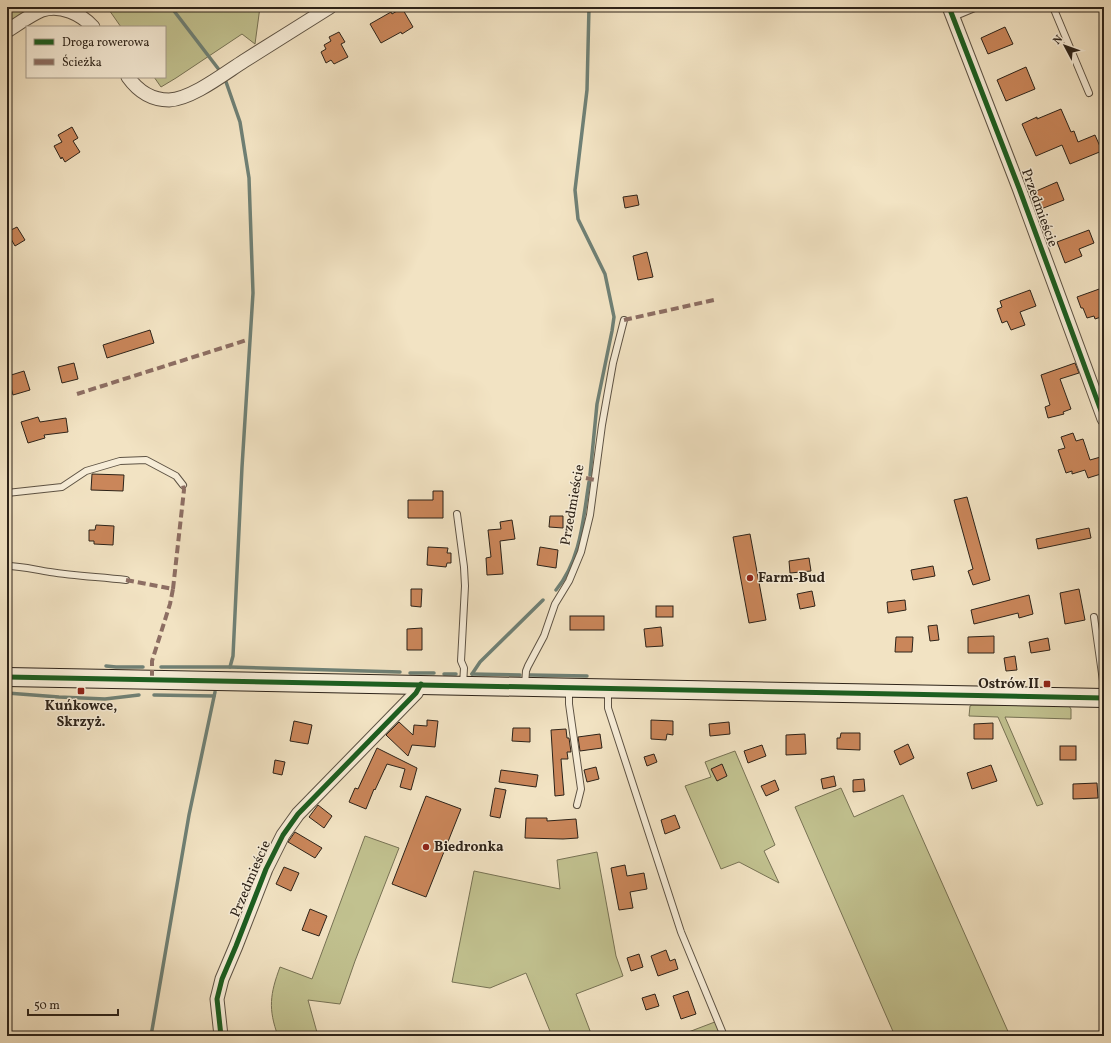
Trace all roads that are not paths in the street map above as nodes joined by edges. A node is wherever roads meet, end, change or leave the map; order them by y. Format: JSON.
{"nodes":[{"id":1,"x":330,"y":7,"type":"edge"},
{"id":2,"x":977,"y":7,"type":"edge"},
{"id":3,"x":1053,"y":7,"type":"edge"},
{"id":4,"x":951,"y":12,"type":"edge"},
{"id":5,"x":92,"y":26,"type":"edge"},
{"id":6,"x":7,"y":31,"type":"edge"},
{"id":7,"x":129,"y":78,"type":"edge"},
{"id":8,"x":1089,"y":93,"type":"dead end"},
{"id":9,"x":624,"y":320,"type":"dead end"},
{"id":10,"x":1104,"y":419,"type":"edge"},
{"id":11,"x":183,"y":485,"type":"dead end"},
{"id":12,"x":7,"y":493,"type":"edge"},
{"id":13,"x":456,"y":514,"type":"dead end"},
{"id":14,"x":7,"y":566,"type":"edge"},
{"id":15,"x":126,"y":580,"type":"dead end"},
{"id":16,"x":1094,"y":617,"type":"dead end"},
{"id":17,"x":7,"y":678,"type":"edge"},
{"id":18,"x":421,"y":684,"type":"junction"},
{"id":19,"x":463,"y":685,"type":"junction"},
{"id":20,"x":525,"y":686,"type":"junction"},
{"id":21,"x":569,"y":687,"type":"junction"},
{"id":22,"x":608,"y":688,"type":"junction"},
{"id":23,"x":1104,"y":688,"type":"edge"},
{"id":24,"x":1104,"y":698,"type":"edge"},
{"id":25,"x":577,"y":805,"type":"dead end"},
{"id":26,"x":221,"y":1036,"type":"edge"},
{"id":27,"x":724,"y":1036,"type":"edge"}],
"edges":[{"from":1,"to":7,"type":"street"},
{"from":2,"to":4,"type":"lane"},
{"from":3,"to":8,"type":"lane"},
{"from":4,"to":10,"type":"street","name":"Przedmieście"},
{"from":5,"to":6,"type":"street"},
{"from":9,"to":20,"type":"lane","name":"Przedmieście"},
{"from":11,"to":12,"type":"lane"},
{"from":13,"to":19,"type":"lane"},
{"from":14,"to":15,"type":"lane"},
{"from":16,"to":23,"type":"lane"},
{"from":17,"to":18,"type":"main road"},
{"from":18,"to":19,"type":"main road"},
{"from":18,"to":26,"type":"street","name":"Przedmieście"},
{"from":19,"to":20,"type":"main road"},
{"from":20,"to":21,"type":"main road"},
{"from":21,"to":22,"type":"main road"},
{"from":21,"to":25,"type":"lane"},
{"from":22,"to":24,"type":"main road"},
{"from":22,"to":27,"type":"lane"}]}
